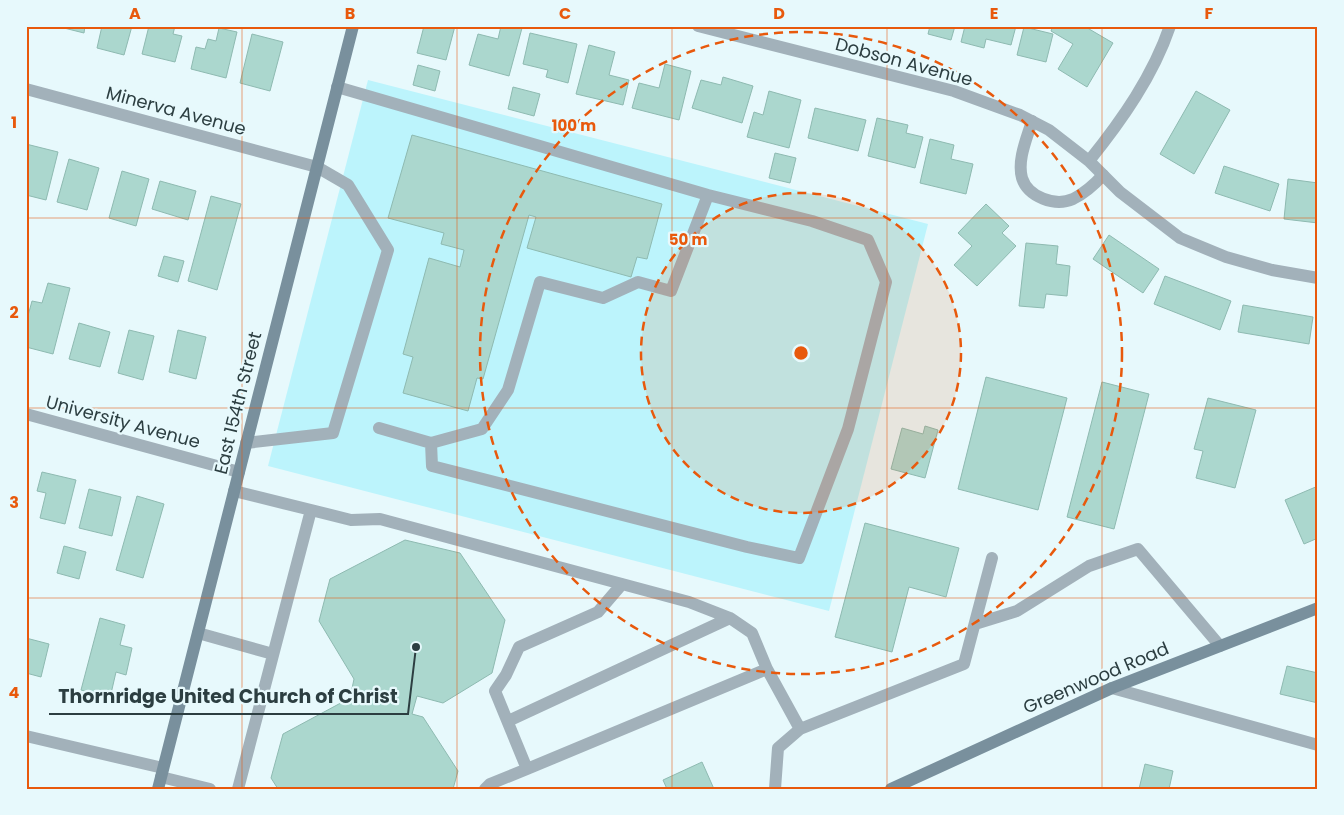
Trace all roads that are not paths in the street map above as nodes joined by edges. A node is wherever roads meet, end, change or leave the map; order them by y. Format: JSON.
{"nodes":[{"id":1,"x":352,"y":26,"type":"edge"},
{"id":2,"x":698,"y":26,"type":"edge"},
{"id":3,"x":1170,"y":26,"type":"edge"},
{"id":4,"x":337,"y":87,"type":"junction"},
{"id":5,"x":26,"y":89,"type":"edge"},
{"id":6,"x":1032,"y":121,"type":"junction"},
{"id":7,"x":1089,"y":161,"type":"junction"},
{"id":8,"x":317,"y":167,"type":"junction"},
{"id":9,"x":1103,"y":175,"type":"junction"},
{"id":10,"x":708,"y":195,"type":"junction"},
{"id":11,"x":1318,"y":278,"type":"edge"},
{"id":12,"x":26,"y":414,"type":"edge"},
{"id":13,"x":379,"y":428,"type":"dead end"},
{"id":14,"x":431,"y":442,"type":"junction"},
{"id":15,"x":246,"y":443,"type":"junction"},
{"id":16,"x":239,"y":472,"type":"junction"},
{"id":17,"x":234,"y":491,"type":"junction"},
{"id":18,"x":310,"y":510,"type":"junction"},
{"id":19,"x":992,"y":558,"type":"dead end"},
{"id":20,"x":622,"y":584,"type":"junction"},
{"id":21,"x":1318,"y":608,"type":"edge"},
{"id":22,"x":730,"y":618,"type":"junction"},
{"id":23,"x":975,"y":624,"type":"junction"},
{"id":24,"x":198,"y":633,"type":"junction"},
{"id":25,"x":1220,"y":646,"type":"junction"},
{"id":26,"x":273,"y":654,"type":"junction"},
{"id":27,"x":768,"y":669,"type":"junction"},
{"id":28,"x":1112,"y":688,"type":"junction"},
{"id":29,"x":508,"y":721,"type":"junction"},
{"id":30,"x":800,"y":729,"type":"junction"},
{"id":31,"x":26,"y":736,"type":"edge"},
{"id":32,"x":1318,"y":746,"type":"edge"},
{"id":33,"x":527,"y":769,"type":"junction"},
{"id":34,"x":161,"y":778,"type":"edge"},
{"id":35,"x":210,"y":789,"type":"edge"},
{"id":36,"x":238,"y":789,"type":"edge"},
{"id":37,"x":485,"y":789,"type":"edge"},
{"id":38,"x":775,"y":789,"type":"edge"},
{"id":39,"x":891,"y":789,"type":"edge"}],
"edges":[{"from":1,"to":4,"type":"street","name":"East 154th Street"},
{"from":2,"to":6,"type":"street","name":"Dobson Avenue"},
{"from":3,"to":7,"type":"street"},
{"from":4,"to":8,"type":"street","name":"East 154th Street"},
{"from":4,"to":10,"type":"street"},
{"from":5,"to":8,"type":"street","name":"Minerva Avenue"},
{"from":6,"to":7,"type":"street","name":"Dobson Avenue"},
{"from":6,"to":9,"type":"street"},
{"from":7,"to":9,"type":"street","name":"Dobson Avenue"},
{"from":8,"to":15,"type":"street","name":"East 154th Street"},
{"from":8,"to":15,"type":"street","name":"Minerva Avenue"},
{"from":9,"to":11,"type":"street","name":"Dobson Avenue"},
{"from":10,"to":14,"type":"street"},
{"from":10,"to":14,"type":"street"},
{"from":12,"to":16,"type":"street","name":"University Avenue"},
{"from":13,"to":14,"type":"street"},
{"from":15,"to":16,"type":"street","name":"East 154th Street"},
{"from":16,"to":17,"type":"street","name":"East 154th Street"},
{"from":17,"to":18,"type":"street"},
{"from":17,"to":24,"type":"street","name":"East 154th Street"},
{"from":18,"to":20,"type":"street"},
{"from":18,"to":26,"type":"street"},
{"from":19,"to":23,"type":"street"},
{"from":20,"to":22,"type":"street"},
{"from":20,"to":29,"type":"street"},
{"from":21,"to":25,"type":"street","name":"Greenwood Road"},
{"from":22,"to":27,"type":"street"},
{"from":22,"to":29,"type":"street"},
{"from":23,"to":25,"type":"street"},
{"from":23,"to":30,"type":"street"},
{"from":24,"to":26,"type":"street"},
{"from":24,"to":34,"type":"street","name":"East 154th Street"},
{"from":25,"to":28,"type":"street","name":"Greenwood Road"},
{"from":26,"to":36,"type":"street"},
{"from":27,"to":30,"type":"street"},
{"from":27,"to":33,"type":"street"},
{"from":28,"to":32,"type":"street"},
{"from":28,"to":39,"type":"street","name":"Greenwood Road"},
{"from":29,"to":33,"type":"street"},
{"from":30,"to":38,"type":"street"},
{"from":31,"to":34,"type":"street"},
{"from":33,"to":37,"type":"street"},
{"from":34,"to":35,"type":"street"}]}
